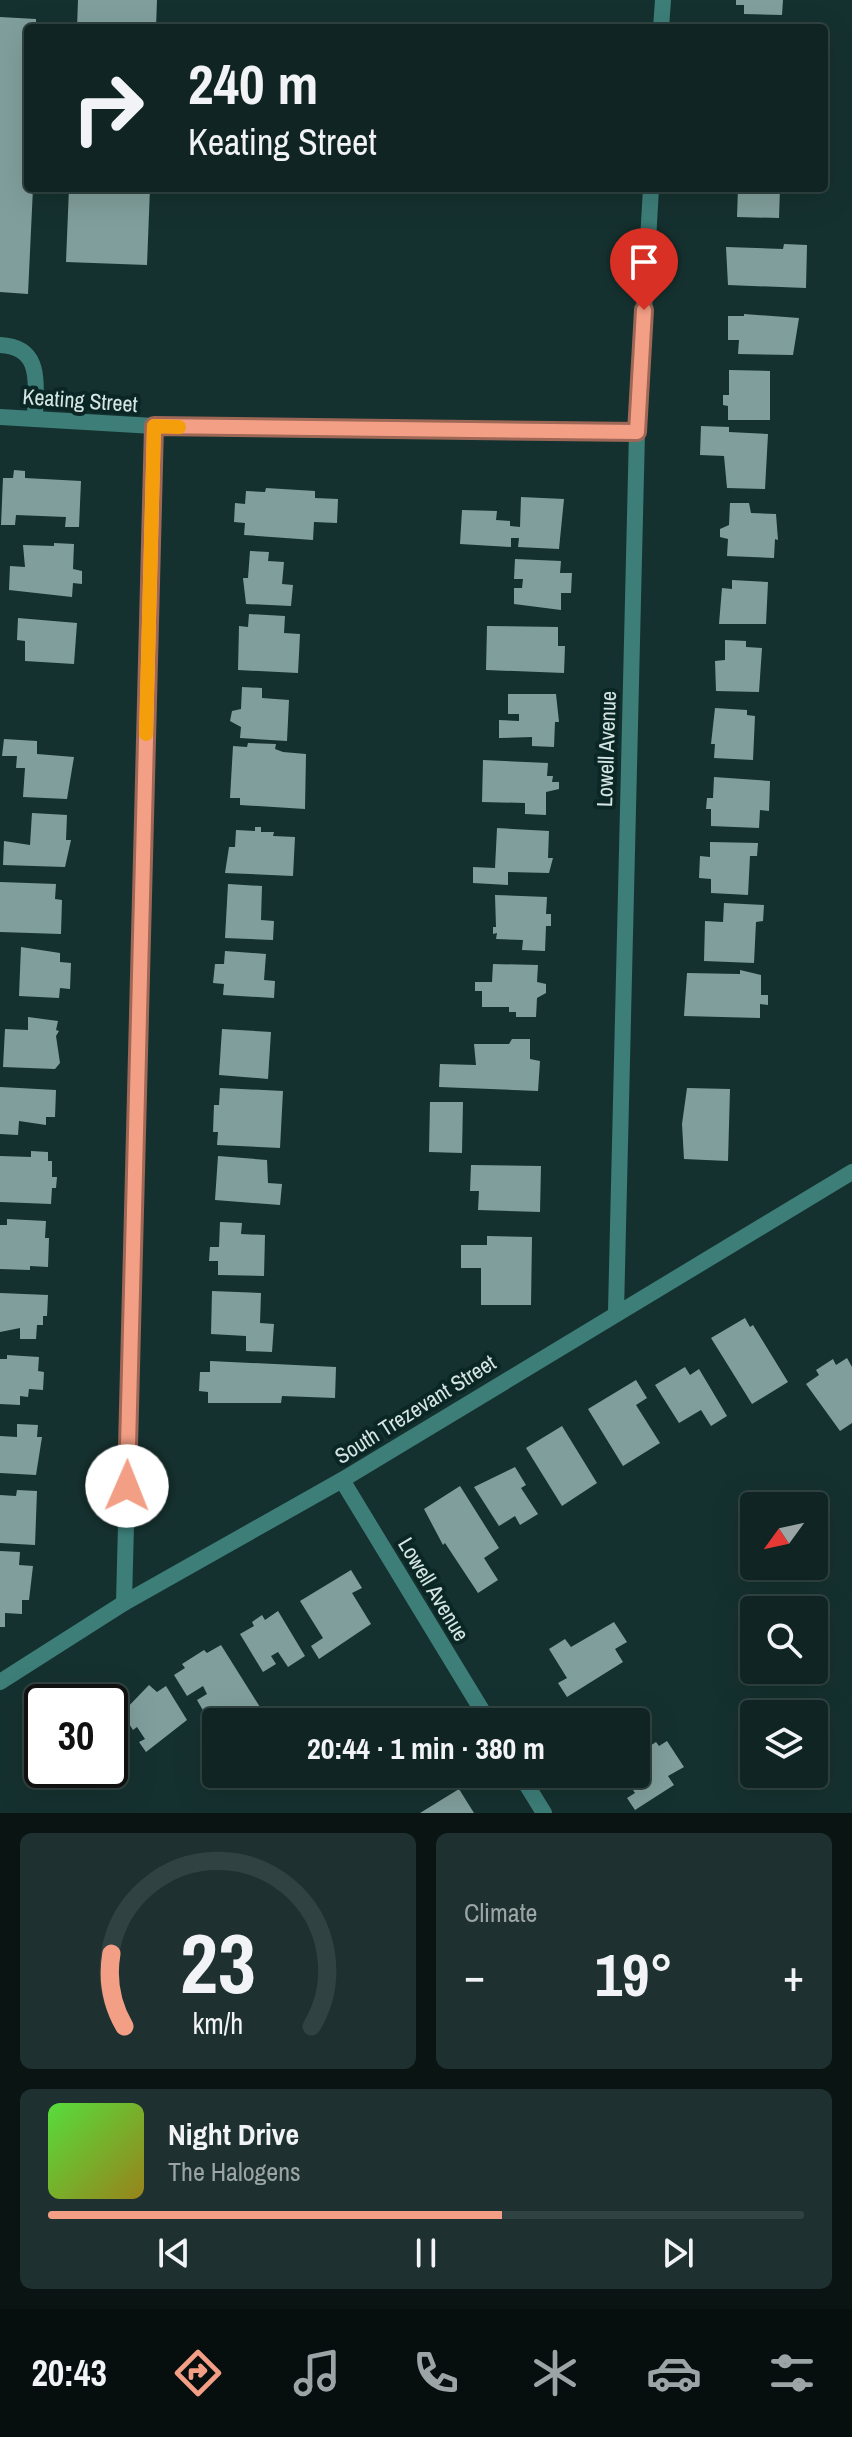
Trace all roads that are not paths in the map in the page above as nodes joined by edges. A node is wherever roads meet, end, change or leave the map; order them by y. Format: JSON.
{"nodes":[{"id":1,"x":663,"y":0,"type":"edge"},
{"id":2,"x":661,"y":24,"type":"edge"},
{"id":3,"x":651,"y":192,"type":"edge"},
{"id":4,"x":0,"y":345,"type":"edge"},
{"id":5,"x":0,"y":417,"type":"edge"},
{"id":6,"x":35,"y":419,"type":"junction"},
{"id":7,"x":154,"y":426,"type":"junction"},
{"id":8,"x":637,"y":432,"type":"junction"},
{"id":9,"x":852,"y":1172,"type":"edge"},
{"id":10,"x":616,"y":1311,"type":"junction"},
{"id":11,"x":342,"y":1480,"type":"junction"},
{"id":12,"x":124,"y":1603,"type":"junction"},
{"id":13,"x":0,"y":1682,"type":"edge"},
{"id":14,"x":480,"y":1708,"type":"edge"},
{"id":15,"x":529,"y":1788,"type":"edge"},
{"id":16,"x":544,"y":1813,"type":"edge"}],
"edges":[{"from":1,"to":2,"type":"street"},
{"from":3,"to":8,"type":"street","name":"Lowell Avenue"},
{"from":4,"to":6,"type":"street"},
{"from":5,"to":6,"type":"street","name":"Keating Street"},
{"from":6,"to":7,"type":"street","name":"Keating Street"},
{"from":7,"to":8,"type":"street","name":"Keating Street"},
{"from":7,"to":12,"type":"street"},
{"from":8,"to":10,"type":"street","name":"Lowell Avenue"},
{"from":9,"to":10,"type":"street","name":"South Trezevant Street"},
{"from":10,"to":11,"type":"street","name":"South Trezevant Street"},
{"from":11,"to":12,"type":"street","name":"South Trezevant Street"},
{"from":11,"to":14,"type":"street","name":"Lowell Avenue"},
{"from":12,"to":13,"type":"street","name":"South Trezevant Street"},
{"from":15,"to":16,"type":"street"}]}
